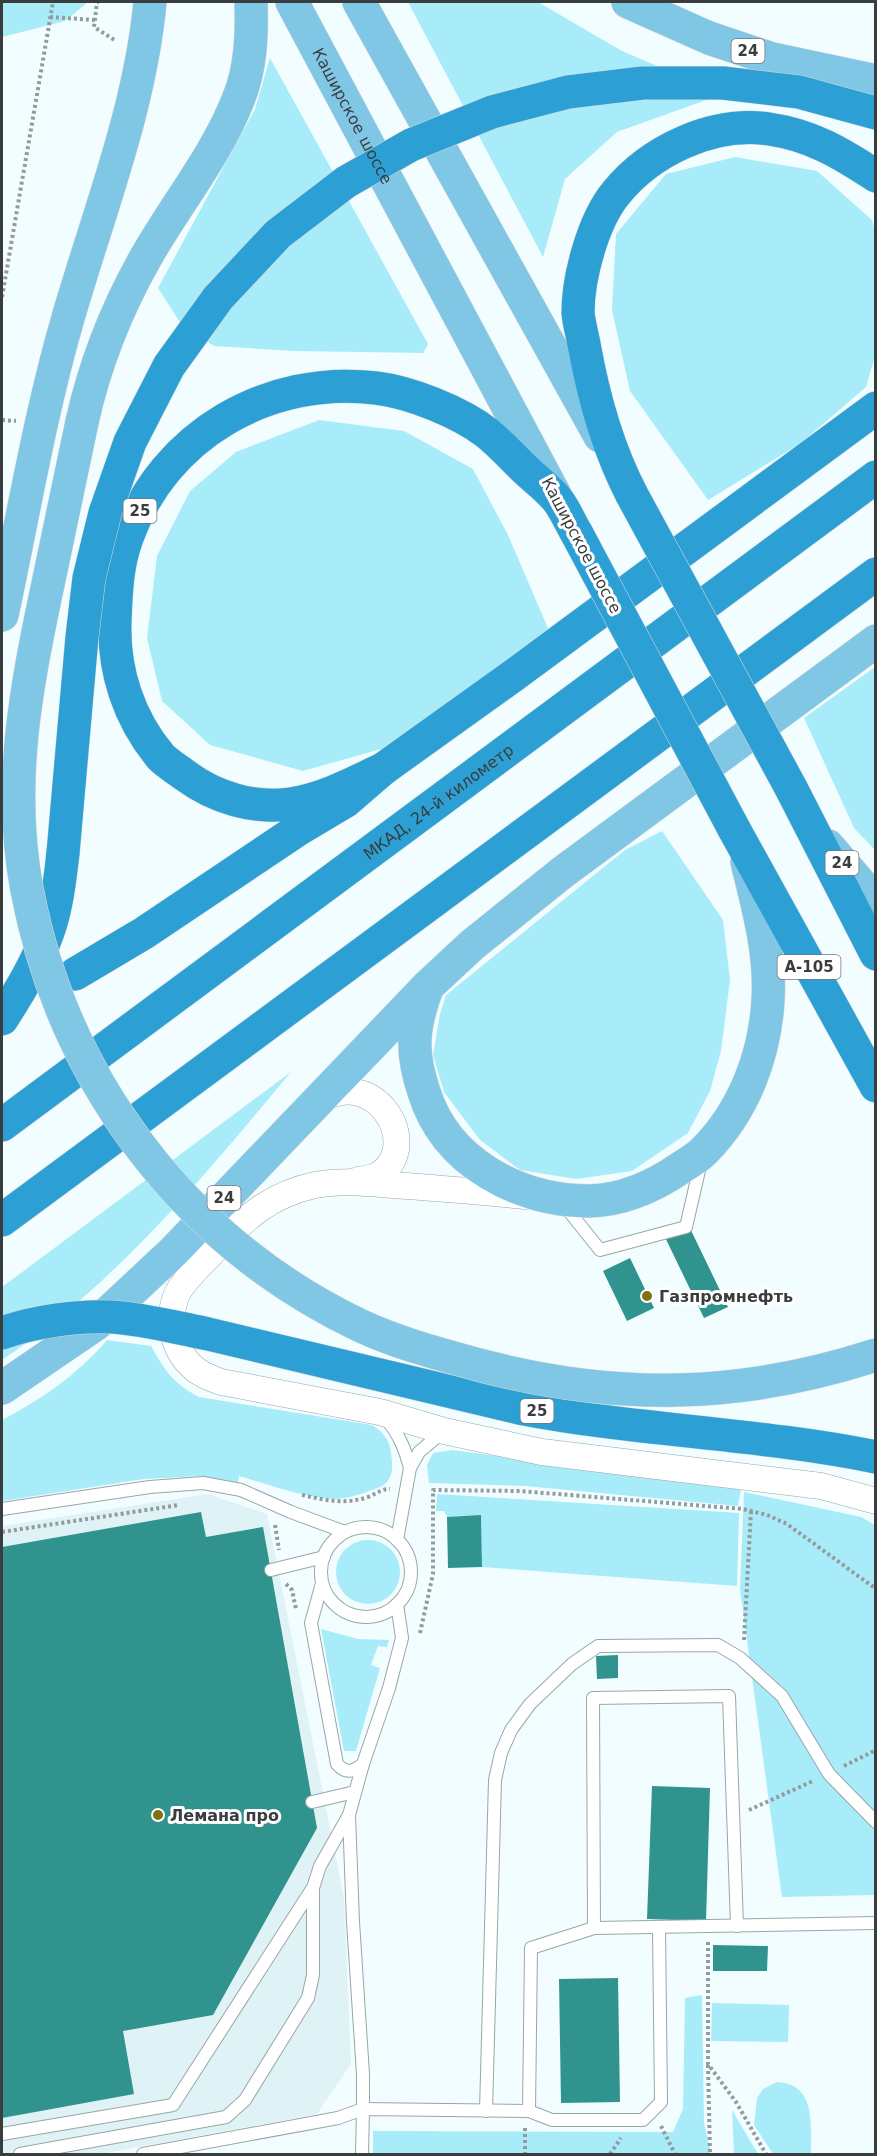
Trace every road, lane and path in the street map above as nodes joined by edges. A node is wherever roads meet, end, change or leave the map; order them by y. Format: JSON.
{"nodes":[{"id":1,"x":53,"y":2,"type":"edge"},
{"id":2,"x":99,"y":2,"type":"edge"},
{"id":3,"x":150,"y":2,"type":"edge"},
{"id":4,"x":251,"y":2,"type":"edge"},
{"id":5,"x":292,"y":2,"type":"edge"},
{"id":6,"x":359,"y":2,"type":"edge"},
{"id":7,"x":628,"y":2,"type":"edge"},
{"id":8,"x":50,"y":17,"type":"junction"},
{"id":9,"x":95,"y":20,"type":"junction"},
{"id":10,"x":94,"y":27,"type":"dead end"},
{"id":11,"x":876,"y":81,"type":"edge"},
{"id":12,"x":876,"y":113,"type":"edge"},
{"id":13,"x":876,"y":176,"type":"edge"},
{"id":14,"x":2,"y":297,"type":"edge"},
{"id":15,"x":876,"y":408,"type":"edge"},
{"id":16,"x":2,"y":420,"type":"edge"},
{"id":17,"x":10,"y":421,"type":"dead end"},
{"id":18,"x":876,"y":477,"type":"edge"},
{"id":19,"x":627,"y":485,"type":"junction"},
{"id":20,"x":558,"y":501,"type":"junction"},
{"id":21,"x":876,"y":574,"type":"edge"},
{"id":22,"x":2,"y":615,"type":"edge"},
{"id":23,"x":876,"y":641,"type":"edge"},
{"id":24,"x":383,"y":769,"type":"junction"},
{"id":25,"x":808,"y":823,"type":"junction"},
{"id":26,"x":739,"y":838,"type":"junction"},
{"id":27,"x":876,"y":902,"type":"edge"},
{"id":28,"x":876,"y":954,"type":"edge"},
{"id":29,"x":75,"y":974,"type":"dead end"},
{"id":30,"x":428,"y":986,"type":"junction"},
{"id":31,"x":2,"y":1019,"type":"edge"},
{"id":32,"x":876,"y":1086,"type":"edge"},
{"id":33,"x":317,"y":1102,"type":"junction"},
{"id":34,"x":2,"y":1125,"type":"edge"},
{"id":35,"x":704,"y":1152,"type":"junction"},
{"id":36,"x":347,"y":1182,"type":"junction"},
{"id":37,"x":558,"y":1198,"type":"junction"},
{"id":38,"x":2,"y":1220,"type":"edge"},
{"id":39,"x":2,"y":1333,"type":"edge"},
{"id":40,"x":876,"y":1355,"type":"edge"},
{"id":41,"x":8,"y":1387,"type":"edge"},
{"id":42,"x":380,"y":1412,"type":"junction"},
{"id":43,"x":444,"y":1431,"type":"junction"},
{"id":44,"x":876,"y":1457,"type":"edge"},
{"id":45,"x":410,"y":1468,"type":"junction"},
{"id":46,"x":383,"y":1489,"type":"dead end"},
{"id":47,"x":299,"y":1494,"type":"dead end"},
{"id":48,"x":876,"y":1501,"type":"edge"},
{"id":49,"x":186,"y":1504,"type":"dead end"},
{"id":50,"x":2,"y":1509,"type":"edge"},
{"id":51,"x":752,"y":1511,"type":"junction"},
{"id":52,"x":271,"y":1518,"type":"dead end"},
{"id":53,"x":2,"y":1532,"type":"edge"},
{"id":54,"x":345,"y":1532,"type":"junction"},
{"id":55,"x":397,"y":1540,"type":"junction"},
{"id":56,"x":324,"y":1557,"type":"junction"},
{"id":57,"x":277,"y":1569,"type":"junction"},
{"id":58,"x":322,"y":1583,"type":"junction"},
{"id":59,"x":876,"y":1590,"type":"edge"},
{"id":60,"x":397,"y":1604,"type":"junction"},
{"id":61,"x":296,"y":1612,"type":"dead end"},
{"id":62,"x":418,"y":1642,"type":"dead end"},
{"id":63,"x":740,"y":1658,"type":"junction"},
{"id":64,"x":876,"y":1750,"type":"edge"},
{"id":65,"x":363,"y":1764,"type":"junction"},
{"id":66,"x":829,"y":1774,"type":"junction"},
{"id":67,"x":355,"y":1792,"type":"junction"},
{"id":68,"x":312,"y":1802,"type":"dead end"},
{"id":69,"x":349,"y":1815,"type":"junction"},
{"id":70,"x":734,"y":1817,"type":"junction"},
{"id":71,"x":876,"y":1822,"type":"edge"},
{"id":72,"x":313,"y":1888,"type":"junction"},
{"id":73,"x":876,"y":1923,"type":"edge"},
{"id":74,"x":737,"y":1926,"type":"junction"},
{"id":75,"x":708,"y":1927,"type":"junction"},
{"id":76,"x":594,"y":1928,"type":"junction"},
{"id":77,"x":659,"y":1928,"type":"junction"},
{"id":78,"x":708,"y":2064,"type":"junction"},
{"id":79,"x":661,"y":2102,"type":"junction"},
{"id":80,"x":363,"y":2109,"type":"junction"},
{"id":81,"x":486,"y":2111,"type":"junction"},
{"id":82,"x":529,"y":2111,"type":"junction"},
{"id":83,"x":525,"y":2127,"type":"dead end"},
{"id":84,"x":2,"y":2134,"type":"edge"},
{"id":85,"x":622,"y":2136,"type":"dead end"},
{"id":86,"x":20,"y":2154,"type":"edge"},
{"id":87,"x":143,"y":2154,"type":"edge"},
{"id":88,"x":362,"y":2154,"type":"edge"},
{"id":89,"x":525,"y":2154,"type":"edge"},
{"id":90,"x":610,"y":2154,"type":"edge"},
{"id":91,"x":675,"y":2154,"type":"edge"},
{"id":92,"x":710,"y":2154,"type":"edge"},
{"id":93,"x":766,"y":2154,"type":"edge"}],
"edges":[{"from":1,"to":8,"type":"path"},
{"from":2,"to":9,"type":"path"},
{"from":3,"to":22,"type":"main road"},
{"from":4,"to":40,"type":"main road","bridge":true},
{"from":5,"to":20,"type":"main road","name":"Каширское шоссе"},
{"from":6,"to":19,"type":"main road"},
{"from":7,"to":11,"type":"main road","number":"24"},
{"from":8,"to":9,"type":"path"},
{"from":8,"to":14,"type":"path"},
{"from":9,"to":10,"type":"path"},
{"from":12,"to":31,"type":"highway","bridge":true},
{"from":13,"to":19,"type":"highway"},
{"from":15,"to":24,"type":"highway"},
{"from":16,"to":17,"type":"path"},
{"from":18,"to":34,"type":"highway","name":"МКАД, 24-й километр"},
{"from":19,"to":25,"type":"highway","bridge":true},
{"from":20,"to":24,"type":"highway","number":"25"},
{"from":20,"to":26,"type":"highway","name":"Каширское шоссе","bridge":true},
{"from":21,"to":38,"type":"highway"},
{"from":23,"to":30,"type":"main road"},
{"from":24,"to":29,"type":"highway"},
{"from":25,"to":27,"type":"main road","number":"24"},
{"from":25,"to":28,"type":"highway"},
{"from":26,"to":32,"type":"highway","name":"Каширское шоссе","number":"А-105"},
{"from":26,"to":35,"type":"main road"},
{"from":30,"to":33,"type":"main road","number":"24"},
{"from":30,"to":37,"type":"main road"},
{"from":33,"to":36,"type":"street"},
{"from":33,"to":41,"type":"main road","number":"24"},
{"from":35,"to":37,"type":"main road"},
{"from":35,"to":37,"type":"lane"},
{"from":36,"to":37,"type":"street"},
{"from":36,"to":42,"type":"street"},
{"from":39,"to":44,"type":"highway","number":"25","bridge":true},
{"from":42,"to":43,"type":"street"},
{"from":42,"to":45,"type":"lane"},
{"from":43,"to":45,"type":"lane"},
{"from":43,"to":48,"type":"street"},
{"from":45,"to":55,"type":"lane"},
{"from":46,"to":47,"type":"path"},
{"from":49,"to":53,"type":"path"},
{"from":50,"to":54,"type":"lane"},
{"from":51,"to":59,"type":"path"},
{"from":51,"to":62,"type":"path"},
{"from":51,"to":63,"type":"path"},
{"from":52,"to":57,"type":"path"},
{"from":54,"to":55,"type":"lane"},
{"from":54,"to":56,"type":"lane"},
{"from":55,"to":60,"type":"lane"},
{"from":56,"to":57,"type":"lane"},
{"from":56,"to":58,"type":"lane"},
{"from":57,"to":61,"type":"path"},
{"from":58,"to":60,"type":"lane"},
{"from":58,"to":65,"type":"lane"},
{"from":60,"to":65,"type":"lane"},
{"from":63,"to":66,"type":"lane"},
{"from":63,"to":81,"type":"lane"},
{"from":64,"to":66,"type":"path"},
{"from":65,"to":67,"type":"lane"},
{"from":66,"to":70,"type":"path"},
{"from":66,"to":71,"type":"lane"},
{"from":67,"to":68,"type":"lane"},
{"from":67,"to":69,"type":"lane"},
{"from":69,"to":72,"type":"lane"},
{"from":69,"to":80,"type":"lane"},
{"from":70,"to":74,"type":"lane"},
{"from":70,"to":76,"type":"lane"},
{"from":72,"to":84,"type":"lane"},
{"from":72,"to":86,"type":"lane"},
{"from":73,"to":74,"type":"lane"},
{"from":74,"to":75,"type":"lane"},
{"from":75,"to":77,"type":"lane"},
{"from":75,"to":78,"type":"path"},
{"from":76,"to":77,"type":"lane"},
{"from":76,"to":82,"type":"lane"},
{"from":77,"to":79,"type":"lane"},
{"from":78,"to":92,"type":"path"},
{"from":78,"to":93,"type":"path"},
{"from":79,"to":82,"type":"lane"},
{"from":79,"to":91,"type":"path"},
{"from":80,"to":81,"type":"lane"},
{"from":80,"to":87,"type":"lane"},
{"from":80,"to":88,"type":"lane"},
{"from":81,"to":82,"type":"lane"},
{"from":83,"to":89,"type":"path"},
{"from":85,"to":90,"type":"path"}]}
